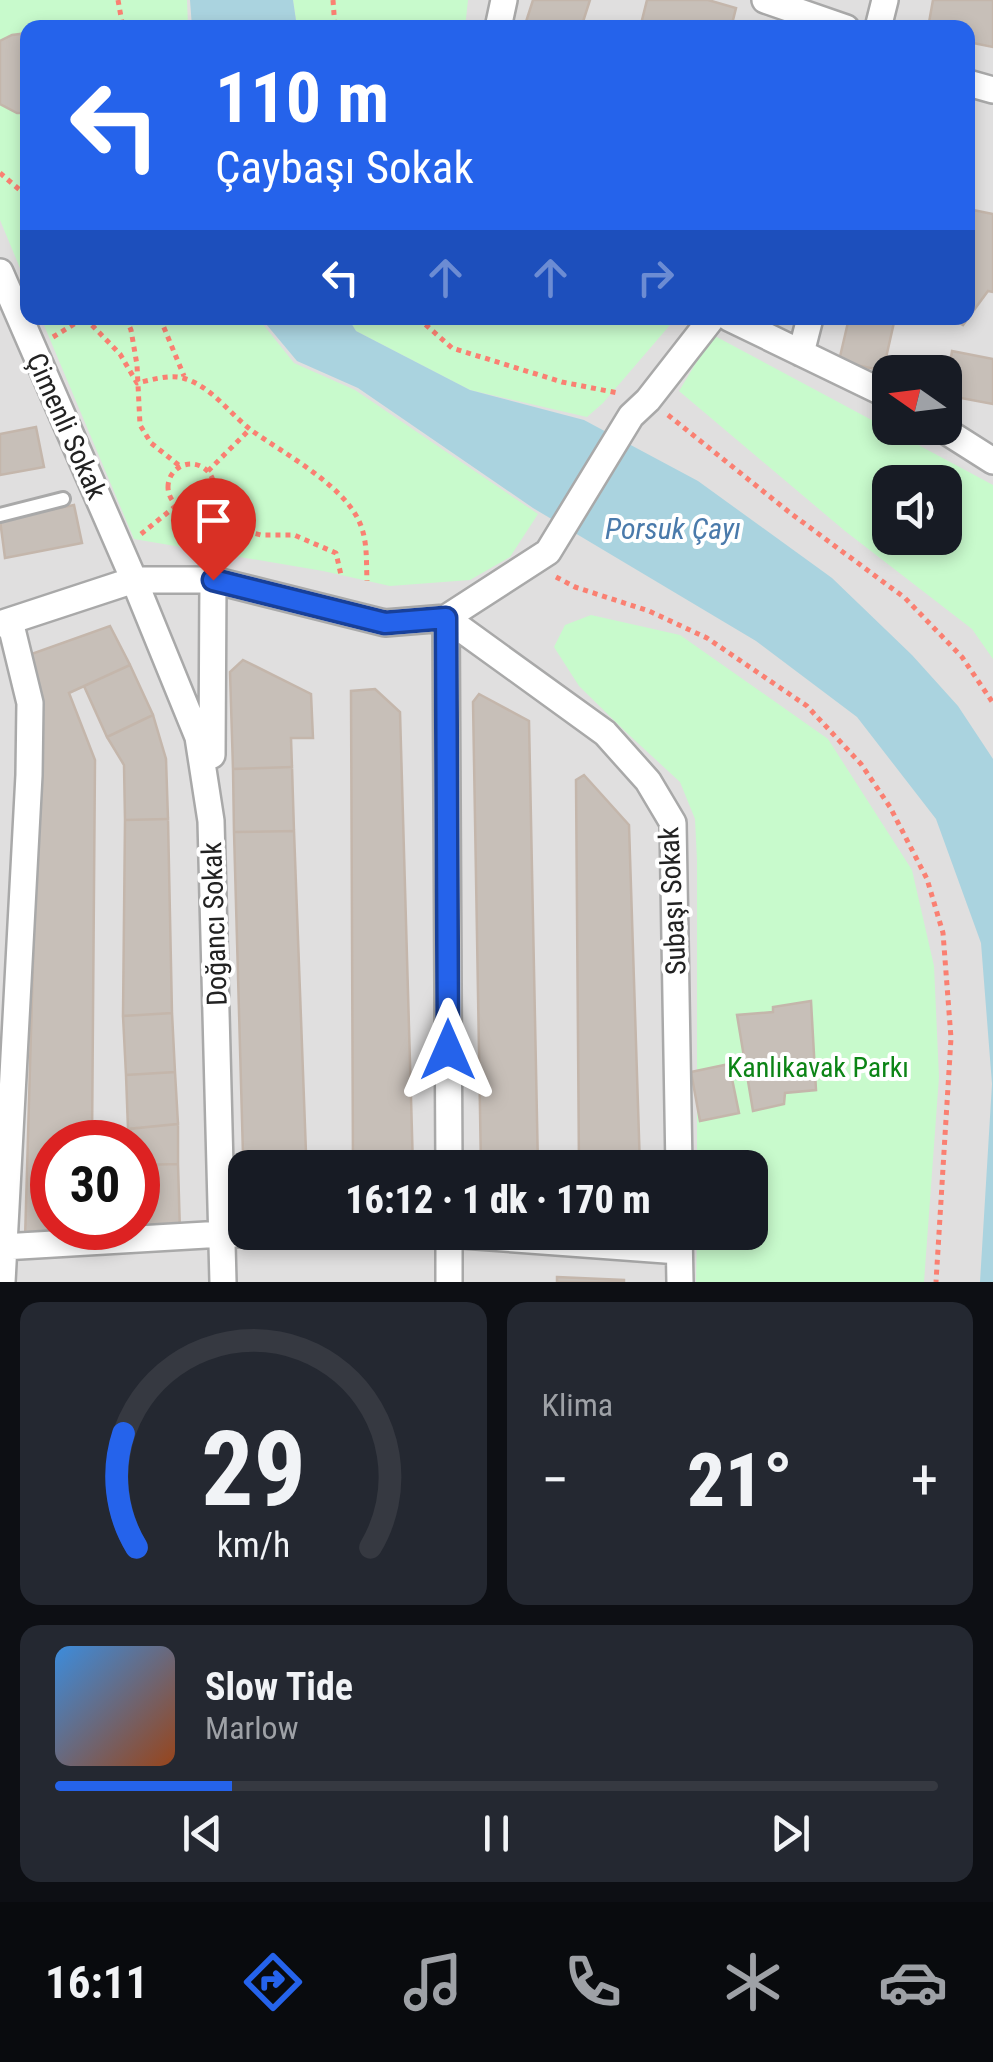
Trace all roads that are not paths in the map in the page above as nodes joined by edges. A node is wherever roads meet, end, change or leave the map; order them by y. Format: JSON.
{"nodes":[{"id":1,"x":765,"y":0,"type":"edge"},
{"id":2,"x":823,"y":20,"type":"edge"},
{"id":3,"x":0,"y":272,"type":"edge"},
{"id":4,"x":20,"y":318,"type":"edge"},
{"id":5,"x":23,"y":325,"type":"edge"},
{"id":6,"x":706,"y":325,"type":"edge"},
{"id":7,"x":743,"y":325,"type":"edge"},
{"id":8,"x":808,"y":325,"type":"edge"},
{"id":9,"x":801,"y":353,"type":"junction"},
{"id":10,"x":872,"y":387,"type":"edge"},
{"id":11,"x":962,"y":441,"type":"edge"},
{"id":12,"x":993,"y":461,"type":"edge"},
{"id":13,"x":62,"y":499,"type":"dead end"},
{"id":14,"x":0,"y":515,"type":"edge"},
{"id":15,"x":134,"y":580,"type":"junction"},
{"id":16,"x":213,"y":580,"type":"junction"},
{"id":17,"x":446,"y":618,"type":"junction"},
{"id":18,"x":5,"y":623,"type":"edge"},
{"id":19,"x":211,"y":822,"type":"junction"},
{"id":20,"x":449,"y":1150,"type":"edge"},
{"id":21,"x":679,"y":1150,"type":"edge"},
{"id":22,"x":223,"y":1234,"type":"junction"},
{"id":23,"x":228,"y":1234,"type":"edge"},
{"id":24,"x":3,"y":1247,"type":"junction"},
{"id":25,"x":449,"y":1250,"type":"edge"},
{"id":26,"x":679,"y":1250,"type":"edge"},
{"id":27,"x":2,"y":1282,"type":"edge"},
{"id":28,"x":223,"y":1282,"type":"edge"},
{"id":29,"x":449,"y":1282,"type":"edge"},
{"id":30,"x":680,"y":1282,"type":"edge"}],
"edges":[{"from":1,"to":2,"type":"street"},
{"from":3,"to":4,"type":"street","name":"Çimenli Sokak"},
{"from":5,"to":15,"type":"street","name":"Çimenli Sokak"},
{"from":6,"to":17,"type":"street"},
{"from":7,"to":9,"type":"street"},
{"from":8,"to":9,"type":"street"},
{"from":9,"to":10,"type":"street"},
{"from":11,"to":12,"type":"street"},
{"from":13,"to":14,"type":"lane"},
{"from":15,"to":16,"type":"street"},
{"from":15,"to":18,"type":"street"},
{"from":15,"to":19,"type":"street","name":"Doğancı Sokak"},
{"from":16,"to":17,"type":"street"},
{"from":16,"to":19,"type":"street"},
{"from":17,"to":20,"type":"street"},
{"from":17,"to":21,"type":"street","name":"Subaşı Sokak"},
{"from":18,"to":24,"type":"street"},
{"from":19,"to":22,"type":"street","name":"Doğancı Sokak"},
{"from":22,"to":23,"type":"street"},
{"from":22,"to":24,"type":"street"},
{"from":22,"to":28,"type":"street","name":"Doğancı Sokak"},
{"from":24,"to":27,"type":"street"},
{"from":25,"to":29,"type":"street"},
{"from":26,"to":30,"type":"street"}]}
